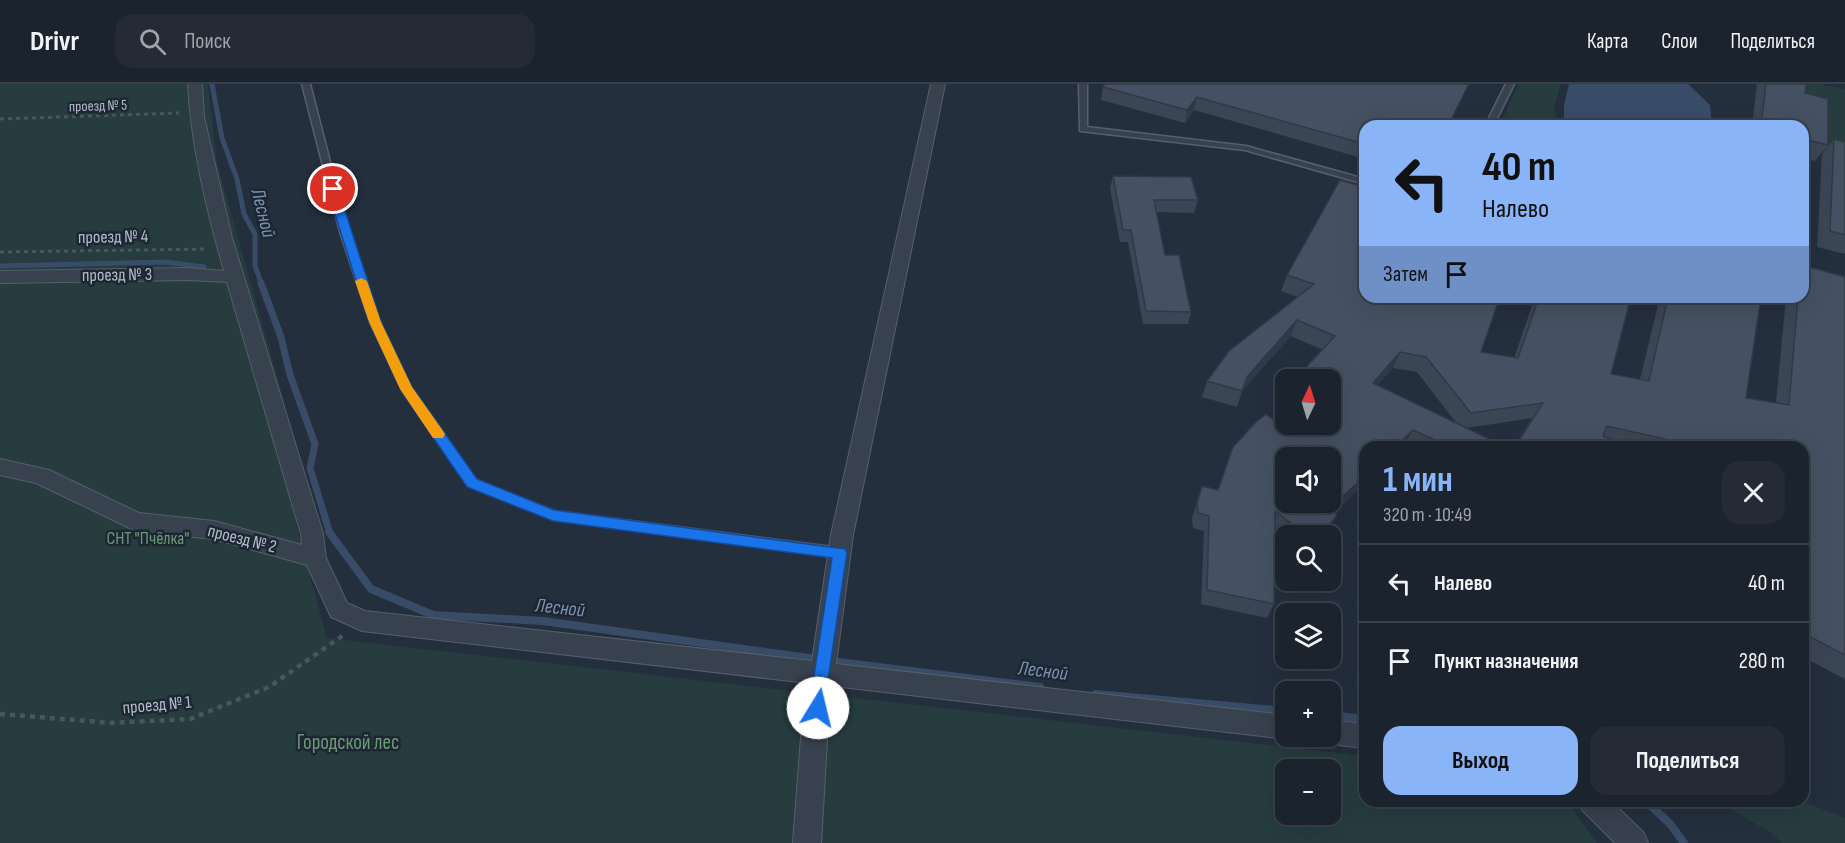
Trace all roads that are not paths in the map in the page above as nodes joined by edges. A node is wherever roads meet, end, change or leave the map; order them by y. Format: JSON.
{"nodes":[{"id":1,"x":195,"y":84,"type":"edge"},
{"id":2,"x":306,"y":84,"type":"edge"},
{"id":3,"x":938,"y":84,"type":"edge"},
{"id":4,"x":1083,"y":84,"type":"edge"},
{"id":5,"x":1510,"y":84,"type":"edge"},
{"id":6,"x":1492,"y":120,"type":"edge"},
{"id":7,"x":1359,"y":180,"type":"edge"},
{"id":8,"x":0,"y":277,"type":"edge"},
{"id":9,"x":234,"y":277,"type":"junction"},
{"id":10,"x":0,"y":467,"type":"edge"},
{"id":11,"x":840,"y":553,"type":"junction"},
{"id":12,"x":315,"y":558,"type":"junction"},
{"id":13,"x":823,"y":675,"type":"junction"},
{"id":14,"x":1275,"y":726,"type":"edge"},
{"id":15,"x":1341,"y":733,"type":"edge"},
{"id":16,"x":1359,"y":735,"type":"edge"},
{"id":17,"x":1598,"y":807,"type":"edge"},
{"id":18,"x":807,"y":843,"type":"edge"},
{"id":19,"x":1634,"y":843,"type":"edge"}],
"edges":[{"from":1,"to":9,"type":"street"},
{"from":2,"to":11,"type":"lane"},
{"from":3,"to":11,"type":"street"},
{"from":4,"to":7,"type":"lane"},
{"from":5,"to":6,"type":"lane"},
{"from":8,"to":9,"type":"street","name":"проезд № 3"},
{"from":9,"to":12,"type":"street"},
{"from":10,"to":12,"type":"street","name":"проезд № 2"},
{"from":11,"to":13,"type":"street"},
{"from":12,"to":13,"type":"street"},
{"from":13,"to":14,"type":"street"},
{"from":13,"to":18,"type":"street"},
{"from":15,"to":16,"type":"street"},
{"from":17,"to":19,"type":"street"}]}
